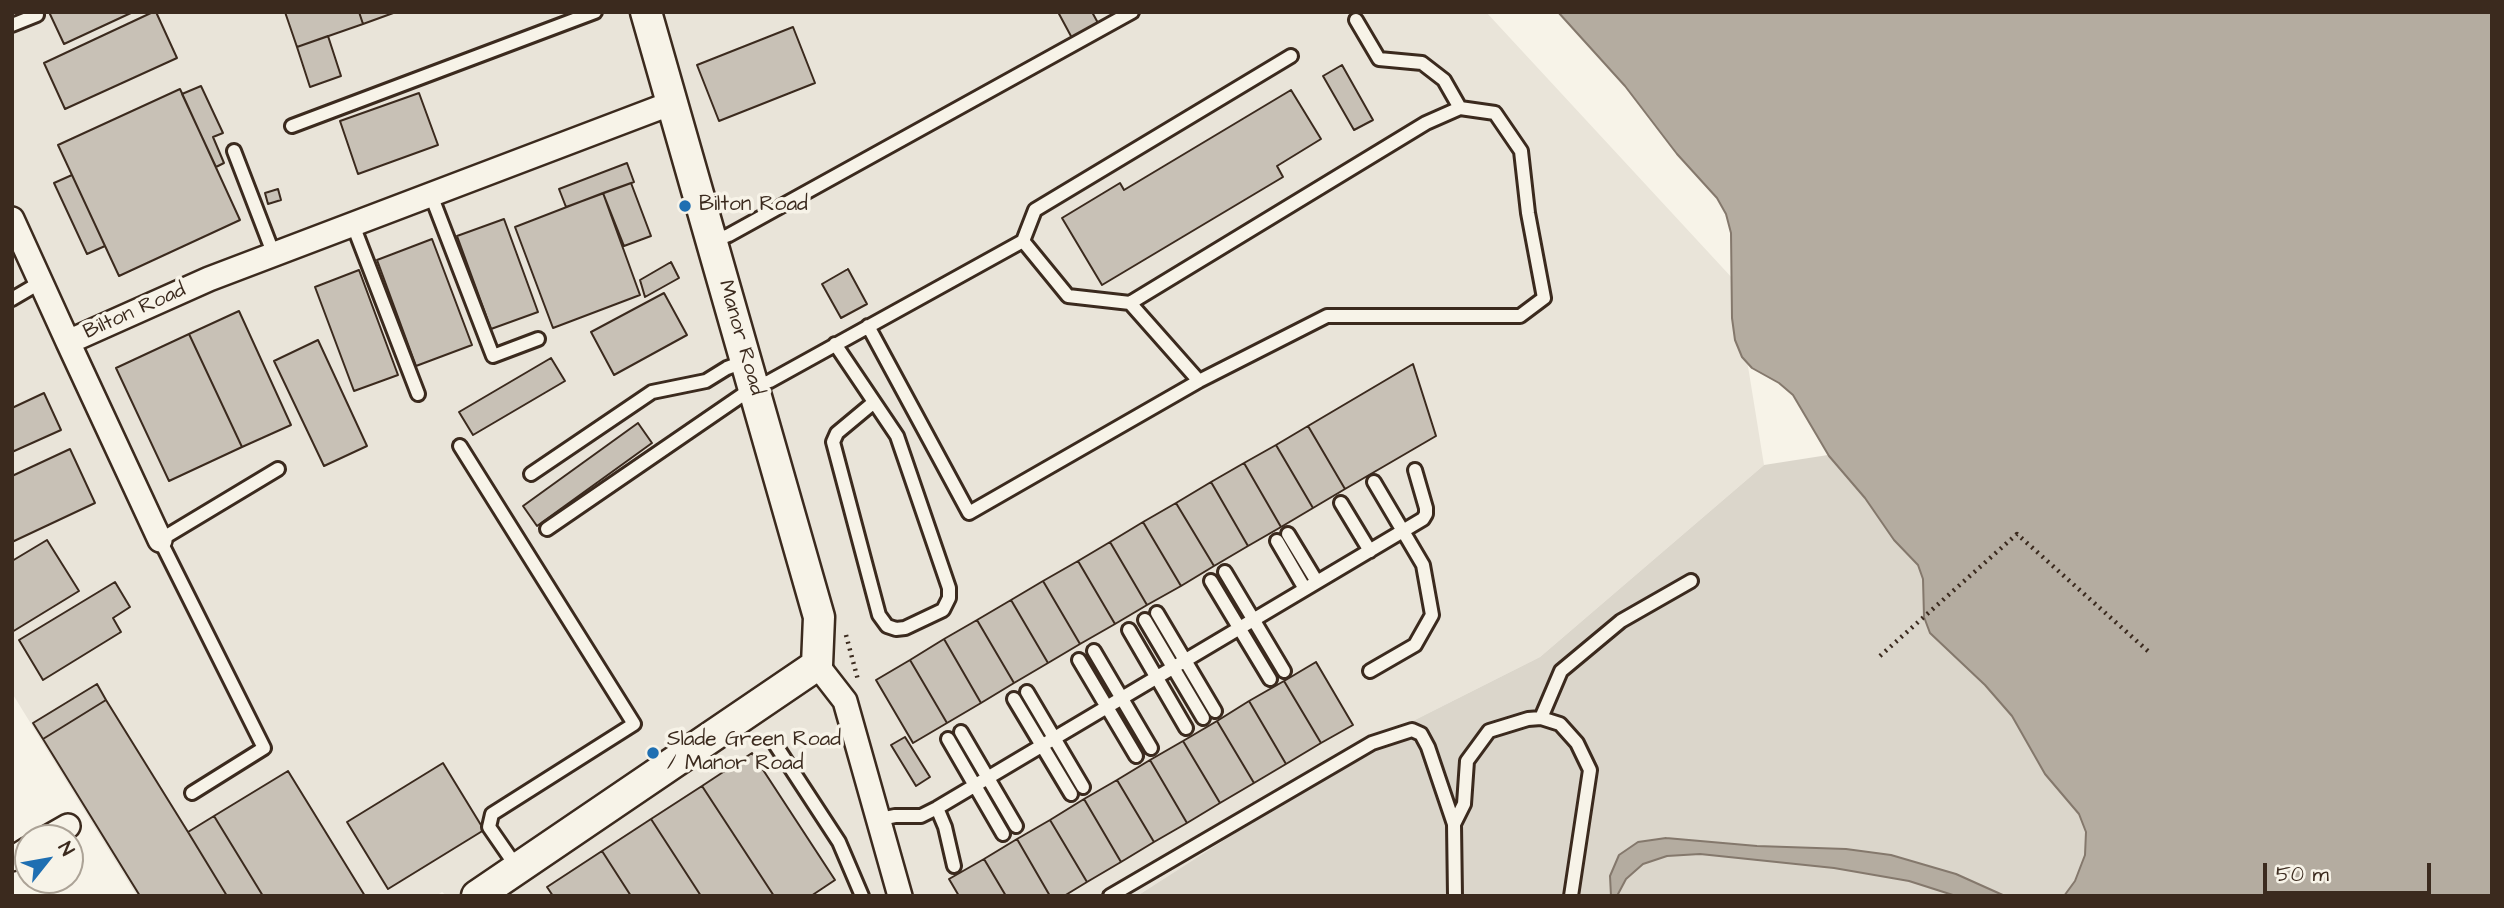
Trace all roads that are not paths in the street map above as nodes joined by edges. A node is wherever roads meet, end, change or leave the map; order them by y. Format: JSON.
{"nodes":[{"id":1,"x":595,"y":12,"type":"edge"},
{"id":2,"x":646,"y":12,"type":"edge"},
{"id":3,"x":1132,"y":12,"type":"edge"},
{"id":4,"x":37,"y":15,"type":"dead end"},
{"id":5,"x":1356,"y":20,"type":"dead end"},
{"id":6,"x":12,"y":25,"type":"edge"},
{"id":7,"x":1291,"y":56,"type":"dead end"},
{"id":8,"x":672,"y":103,"type":"junction"},
{"id":9,"x":1460,"y":107,"type":"junction"},
{"id":10,"x":292,"y":126,"type":"dead end"},
{"id":11,"x":234,"y":151,"type":"dead end"},
{"id":12,"x":431,"y":195,"type":"junction"},
{"id":13,"x":12,"y":219,"type":"edge"},
{"id":14,"x":353,"y":225,"type":"junction"},
{"id":15,"x":1023,"y":241,"type":"junction"},
{"id":16,"x":713,"y":242,"type":"junction"},
{"id":17,"x":274,"y":255,"type":"junction"},
{"id":18,"x":41,"y":282,"type":"junction"},
{"id":19,"x":12,"y":299,"type":"edge"},
{"id":20,"x":1130,"y":303,"type":"junction"},
{"id":21,"x":868,"y":326,"type":"junction"},
{"id":22,"x":538,"y":339,"type":"dead end"},
{"id":23,"x":68,"y":342,"type":"junction"},
{"id":24,"x":835,"y":344,"type":"junction"},
{"id":25,"x":750,"y":374,"type":"junction"},
{"id":26,"x":1199,"y":381,"type":"junction"},
{"id":27,"x":418,"y":394,"type":"dead end"},
{"id":28,"x":873,"y":403,"type":"junction"},
{"id":29,"x":460,"y":446,"type":"dead end"},
{"id":30,"x":278,"y":469,"type":"dead end"},
{"id":31,"x":1415,"y":470,"type":"dead end"},
{"id":32,"x":531,"y":474,"type":"dead end"},
{"id":33,"x":1374,"y":482,"type":"dead end"},
{"id":34,"x":1341,"y":503,"type":"dead end"},
{"id":35,"x":547,"y":529,"type":"dead end"},
{"id":36,"x":1403,"y":531,"type":"junction"},
{"id":37,"x":160,"y":540,"type":"junction"},
{"id":38,"x":1370,"y":551,"type":"junction"},
{"id":39,"x":1225,"y":572,"type":"dead end"},
{"id":40,"x":1211,"y":581,"type":"dead end"},
{"id":41,"x":1690,"y":581,"type":"dead end"},
{"id":42,"x":1317,"y":582,"type":"junction"},
{"id":43,"x":1305,"y":589,"type":"junction"},
{"id":44,"x":1157,"y":613,"type":"dead end"},
{"id":45,"x":1254,"y":620,"type":"junction"},
{"id":46,"x":1145,"y":621,"type":"dead end"},
{"id":47,"x":1239,"y":629,"type":"junction"},
{"id":48,"x":1129,"y":630,"type":"dead end"},
{"id":49,"x":1094,"y":651,"type":"dead end"},
{"id":50,"x":1079,"y":660,"type":"dead end"},
{"id":51,"x":1185,"y":660,"type":"junction"},
{"id":52,"x":817,"y":665,"type":"junction"},
{"id":53,"x":1173,"y":668,"type":"junction"},
{"id":54,"x":1284,"y":671,"type":"dead end"},
{"id":55,"x":1370,"y":671,"type":"dead end"},
{"id":56,"x":1157,"y":678,"type":"junction"},
{"id":57,"x":1270,"y":679,"type":"dead end"},
{"id":58,"x":1027,"y":692,"type":"dead end"},
{"id":59,"x":1122,"y":698,"type":"junction"},
{"id":60,"x":1014,"y":699,"type":"dead end"},
{"id":61,"x":1107,"y":707,"type":"junction"},
{"id":62,"x":1215,"y":711,"type":"dead end"},
{"id":63,"x":1203,"y":718,"type":"dead end"},
{"id":64,"x":1541,"y":718,"type":"junction"},
{"id":65,"x":1186,"y":728,"type":"dead end"},
{"id":66,"x":961,"y":732,"type":"dead end"},
{"id":67,"x":1054,"y":738,"type":"junction"},
{"id":68,"x":948,"y":739,"type":"dead end"},
{"id":69,"x":775,"y":744,"type":"dead end"},
{"id":70,"x":1042,"y":746,"type":"junction"},
{"id":71,"x":1151,"y":748,"type":"dead end"},
{"id":72,"x":1136,"y":756,"type":"dead end"},
{"id":73,"x":988,"y":778,"type":"junction"},
{"id":74,"x":975,"y":786,"type":"junction"},
{"id":75,"x":192,"y":793,"type":"dead end"},
{"id":76,"x":937,"y":808,"type":"junction"},
{"id":77,"x":880,"y":819,"type":"junction"},
{"id":78,"x":1454,"y":824,"type":"junction"},
{"id":79,"x":1016,"y":826,"type":"dead end"},
{"id":80,"x":1003,"y":834,"type":"dead end"},
{"id":81,"x":954,"y":866,"type":"dead end"},
{"id":82,"x":518,"y":869,"type":"junction"},
{"id":83,"x":477,"y":896,"type":"edge"},
{"id":84,"x":862,"y":896,"type":"edge"},
{"id":85,"x":900,"y":896,"type":"edge"},
{"id":86,"x":1110,"y":896,"type":"edge"},
{"id":87,"x":1455,"y":896,"type":"edge"},
{"id":88,"x":1572,"y":896,"type":"edge"}],
"edges":[{"from":1,"to":10,"type":"lane"},
{"from":2,"to":8,"type":"street","name":"Manor Road"},
{"from":3,"to":16,"type":"lane"},
{"from":4,"to":6,"type":"lane"},
{"from":5,"to":9,"type":"lane"},
{"from":7,"to":15,"type":"lane"},
{"from":8,"to":12,"type":"street","name":"Bilton Road"},
{"from":8,"to":16,"type":"street","name":"Manor Road"},
{"from":9,"to":20,"type":"lane"},
{"from":9,"to":26,"type":"lane"},
{"from":11,"to":17,"type":"lane"},
{"from":12,"to":14,"type":"street","name":"Bilton Road"},
{"from":12,"to":22,"type":"lane"},
{"from":13,"to":18,"type":"street","name":"Bilton Road"},
{"from":14,"to":17,"type":"street","name":"Bilton Road"},
{"from":14,"to":27,"type":"lane"},
{"from":15,"to":20,"type":"lane"},
{"from":15,"to":21,"type":"lane"},
{"from":16,"to":25,"type":"street","name":"Manor Road"},
{"from":17,"to":23,"type":"street","name":"Bilton Road"},
{"from":18,"to":19,"type":"lane"},
{"from":18,"to":23,"type":"street","name":"Bilton Road"},
{"from":20,"to":26,"type":"lane"},
{"from":21,"to":24,"type":"lane"},
{"from":21,"to":26,"type":"lane"},
{"from":23,"to":37,"type":"street","name":"Bilton Road"},
{"from":24,"to":25,"type":"lane"},
{"from":24,"to":28,"type":"lane"},
{"from":25,"to":32,"type":"lane"},
{"from":25,"to":35,"type":"lane"},
{"from":25,"to":52,"type":"street","name":"Manor Road"},
{"from":28,"to":28,"type":"lane"},
{"from":29,"to":82,"type":"lane"},
{"from":30,"to":37,"type":"lane"},
{"from":31,"to":36,"type":"lane"},
{"from":33,"to":36,"type":"lane"},
{"from":34,"to":38,"type":"lane"},
{"from":36,"to":38,"type":"lane"},
{"from":36,"to":55,"type":"lane"},
{"from":37,"to":75,"type":"lane"},
{"from":38,"to":42,"type":"lane"},
{"from":39,"to":45,"type":"lane"},
{"from":40,"to":47,"type":"lane"},
{"from":41,"to":64,"type":"lane"},
{"from":42,"to":43,"type":"lane"},
{"from":42,"to":43,"type":"lane"},
{"from":43,"to":45,"type":"lane"},
{"from":44,"to":51,"type":"lane"},
{"from":45,"to":47,"type":"lane"},
{"from":45,"to":54,"type":"lane"},
{"from":46,"to":53,"type":"lane"},
{"from":47,"to":51,"type":"lane"},
{"from":47,"to":57,"type":"lane"},
{"from":48,"to":56,"type":"lane"},
{"from":49,"to":59,"type":"lane"},
{"from":50,"to":61,"type":"lane"},
{"from":51,"to":53,"type":"lane"},
{"from":51,"to":62,"type":"lane"},
{"from":52,"to":77,"type":"street"},
{"from":52,"to":82,"type":"street"},
{"from":53,"to":56,"type":"lane"},
{"from":53,"to":63,"type":"lane"},
{"from":56,"to":59,"type":"lane"},
{"from":56,"to":65,"type":"lane"},
{"from":58,"to":67,"type":"lane"},
{"from":59,"to":61,"type":"lane"},
{"from":59,"to":71,"type":"lane"},
{"from":60,"to":70,"type":"lane"},
{"from":61,"to":67,"type":"lane"},
{"from":61,"to":72,"type":"lane"},
{"from":64,"to":78,"type":"lane"},
{"from":64,"to":88,"type":"lane"},
{"from":66,"to":73,"type":"lane"},
{"from":67,"to":70,"type":"lane"},
{"from":67,"to":70,"type":"lane"},
{"from":68,"to":74,"type":"lane"},
{"from":69,"to":84,"type":"lane"},
{"from":70,"to":73,"type":"lane"},
{"from":73,"to":74,"type":"lane"},
{"from":73,"to":79,"type":"lane"},
{"from":74,"to":76,"type":"lane"},
{"from":74,"to":80,"type":"lane"},
{"from":76,"to":77,"type":"lane"},
{"from":76,"to":81,"type":"lane"},
{"from":77,"to":85,"type":"street"},
{"from":78,"to":86,"type":"lane"},
{"from":78,"to":87,"type":"lane"},
{"from":82,"to":83,"type":"street"}]}
